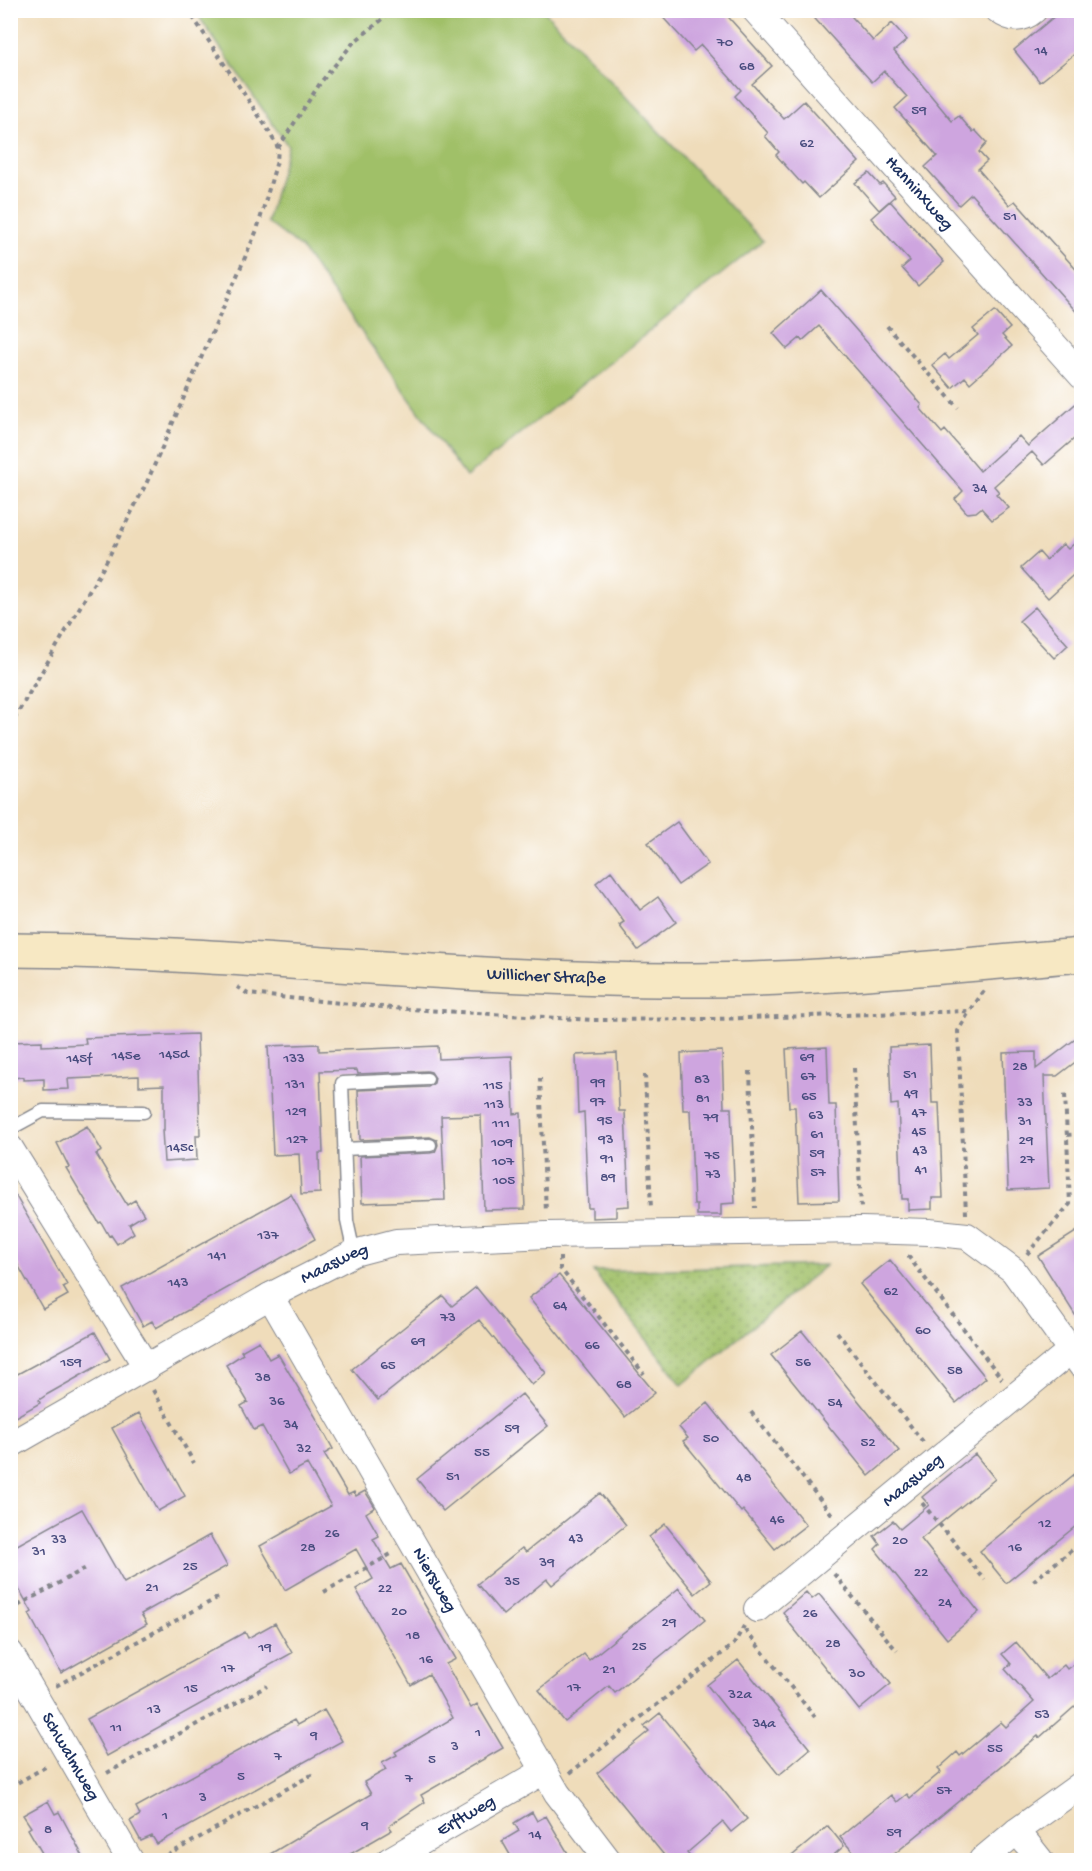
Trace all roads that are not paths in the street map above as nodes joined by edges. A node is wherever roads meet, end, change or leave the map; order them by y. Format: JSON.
{"nodes":[{"id":1,"x":755,"y":10,"type":"edge"},
{"id":2,"x":998,"y":10,"type":"edge"},
{"id":3,"x":1034,"y":10,"type":"edge"},
{"id":4,"x":1082,"y":376,"type":"edge"},
{"id":5,"x":10,"y":950,"type":"edge"},
{"id":6,"x":1082,"y":955,"type":"edge"},
{"id":7,"x":428,"y":1079,"type":"dead end"},
{"id":8,"x":144,"y":1112,"type":"dead end"},
{"id":9,"x":10,"y":1129,"type":"edge"},
{"id":10,"x":430,"y":1145,"type":"dead end"},
{"id":11,"x":10,"y":1148,"type":"edge"},
{"id":12,"x":344,"y":1149,"type":"junction"},
{"id":13,"x":354,"y":1253,"type":"junction"},
{"id":14,"x":270,"y":1296,"type":"junction"},
{"id":15,"x":1076,"y":1358,"type":"edge"},
{"id":16,"x":145,"y":1369,"type":"junction"},
{"id":17,"x":10,"y":1445,"type":"edge"},
{"id":18,"x":750,"y":1618,"type":"road end"},
{"id":19,"x":10,"y":1653,"type":"edge"},
{"id":20,"x":549,"y":1778,"type":"junction"},
{"id":21,"x":1082,"y":1784,"type":"edge"},
{"id":22,"x":1017,"y":1831,"type":"junction"},
{"id":23,"x":130,"y":1860,"type":"edge"},
{"id":24,"x":390,"y":1860,"type":"edge"},
{"id":25,"x":608,"y":1860,"type":"edge"},
{"id":26,"x":982,"y":1860,"type":"edge"},
{"id":27,"x":1040,"y":1860,"type":"edge"}],
"edges":[{"from":1,"to":4,"type":"street","name":"Hanninxweg"},
{"from":2,"to":3,"type":"street"},
{"from":5,"to":6,"type":"street","name":"Willicher Straße"},
{"from":7,"to":12,"type":"lane"},
{"from":8,"to":9,"type":"lane"},
{"from":10,"to":12,"type":"lane"},
{"from":11,"to":16,"type":"street"},
{"from":12,"to":13,"type":"lane"},
{"from":13,"to":14,"type":"street","name":"Maasweg"},
{"from":13,"to":15,"type":"street","name":"Maasweg"},
{"from":14,"to":16,"type":"street","name":"Maasweg"},
{"from":14,"to":20,"type":"street","name":"Niersweg"},
{"from":15,"to":18,"type":"street","name":"Maasweg"},
{"from":16,"to":17,"type":"street","name":"Maasweg"},
{"from":19,"to":23,"type":"street","name":"Schwalmweg"},
{"from":20,"to":24,"type":"street","name":"Erftweg"},
{"from":20,"to":25,"type":"street","name":"Niersweg"},
{"from":21,"to":22,"type":"street"},
{"from":22,"to":26,"type":"street"},
{"from":22,"to":27,"type":"street"}]}
